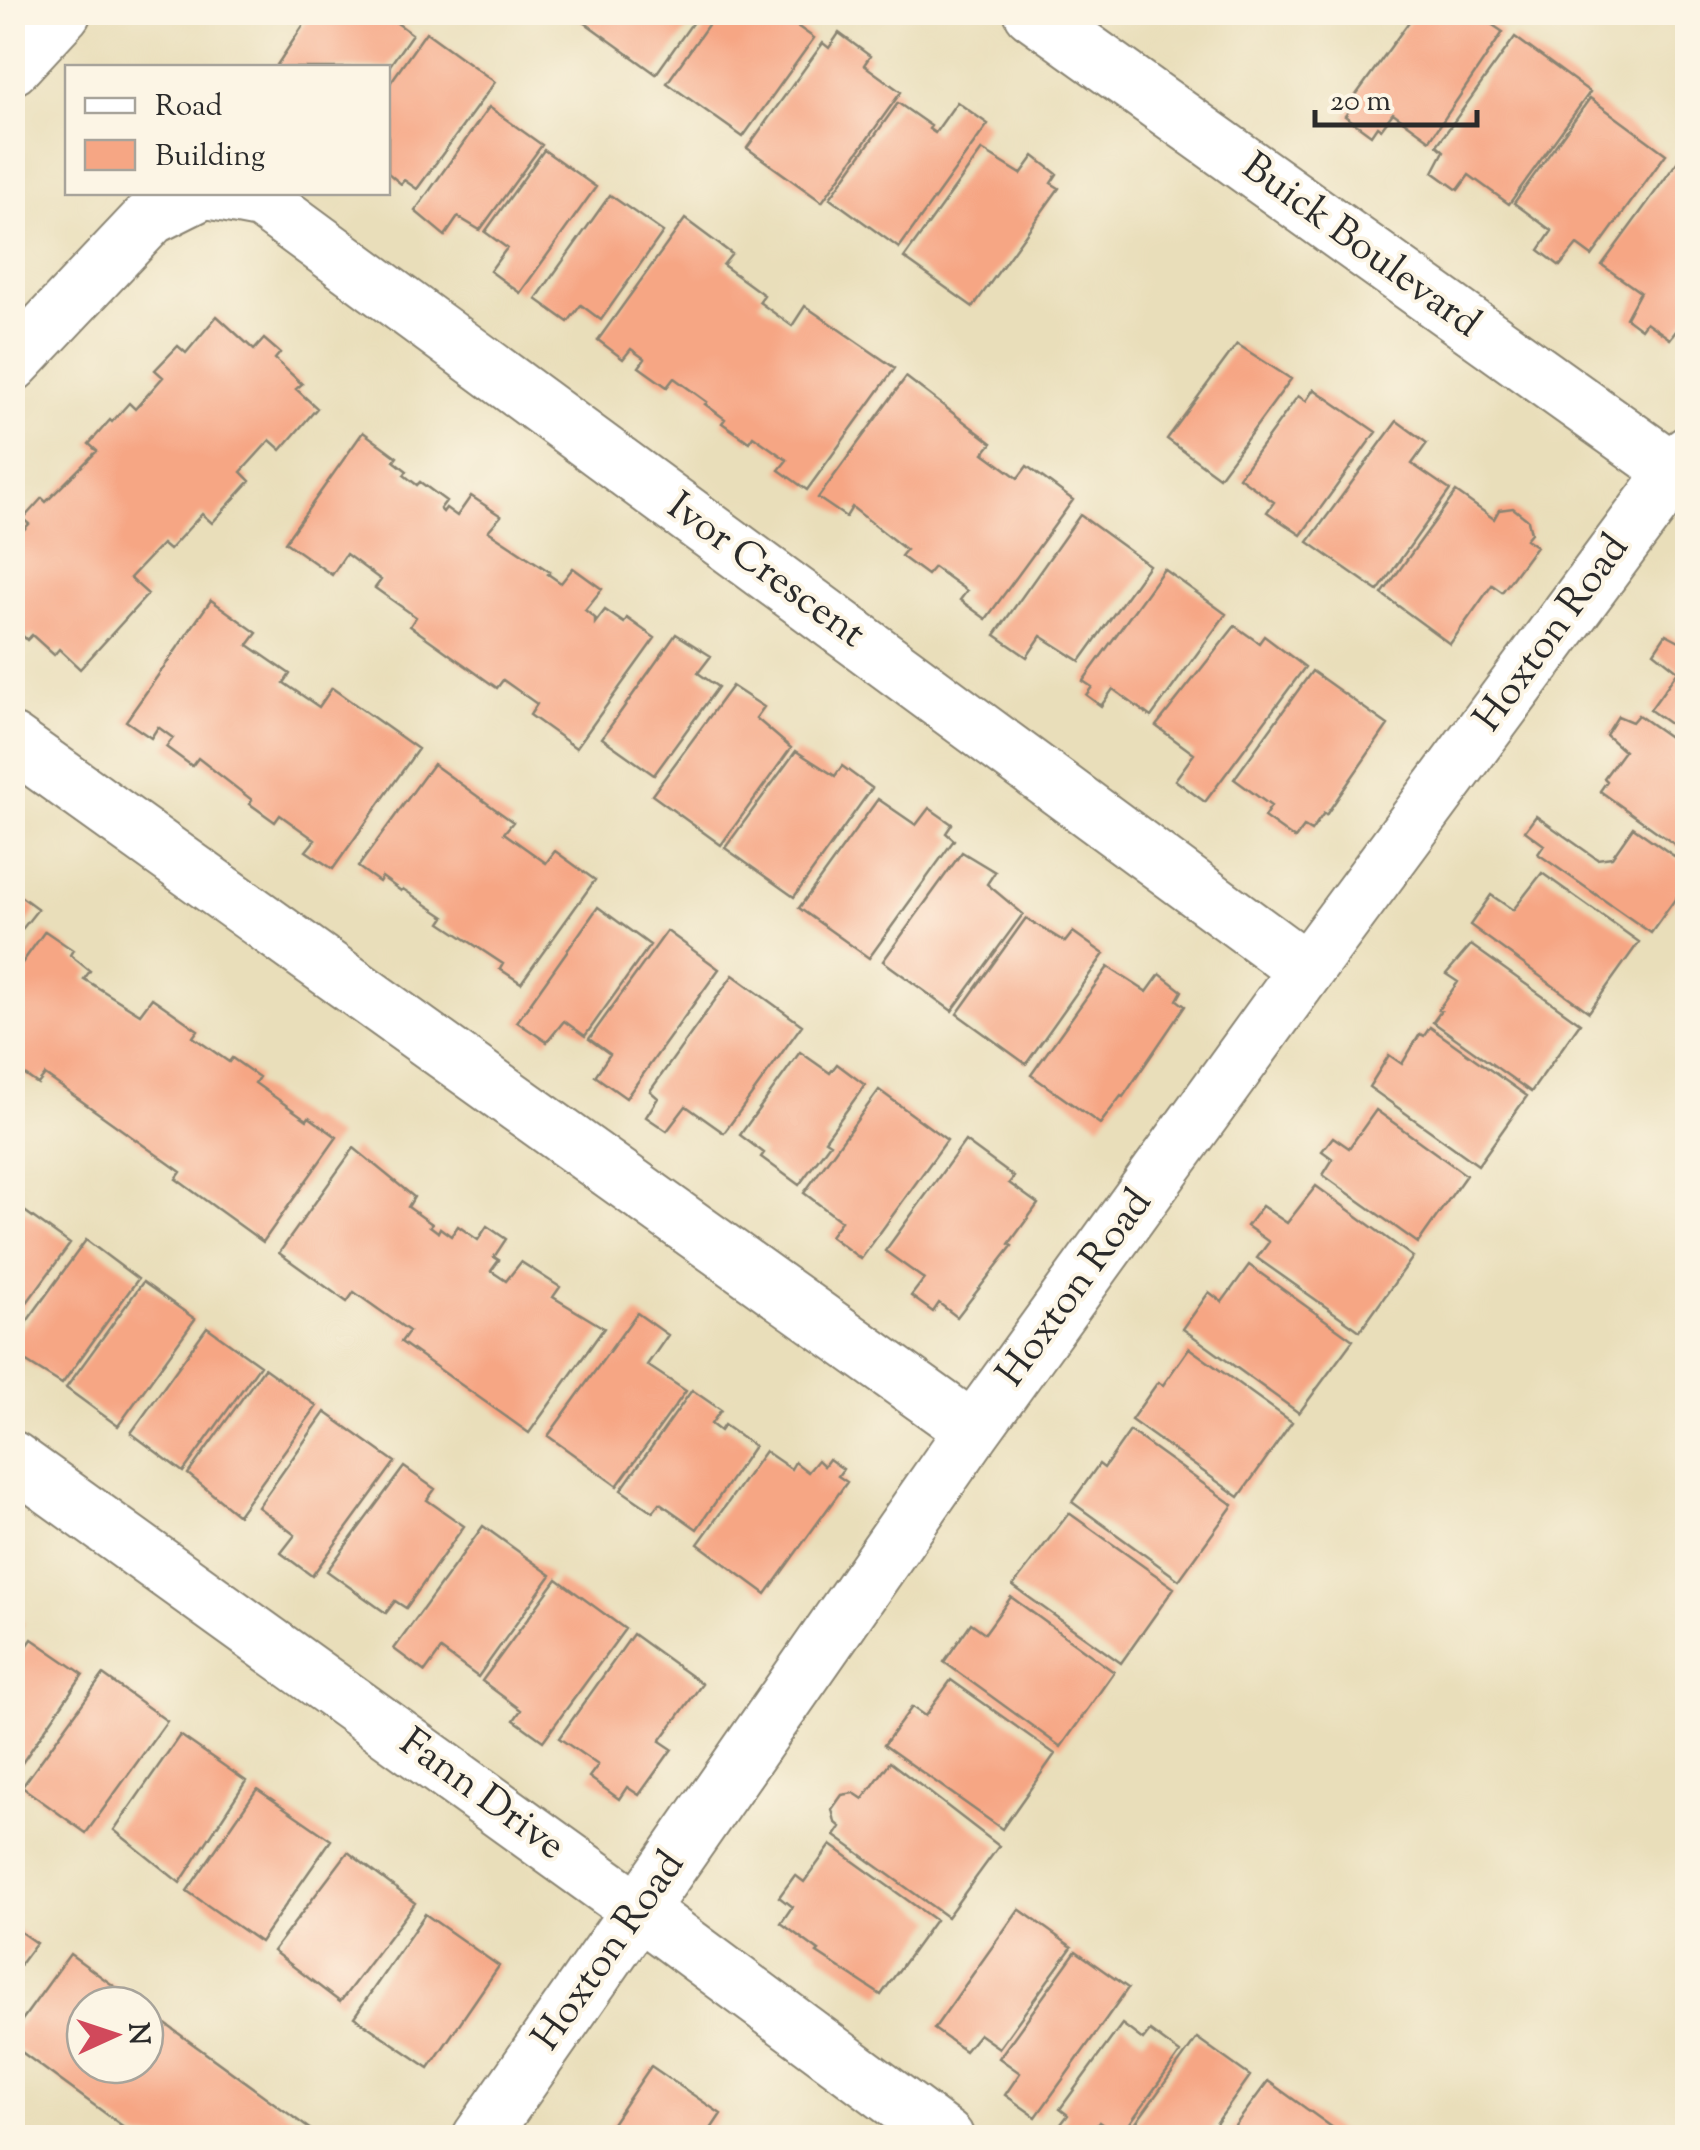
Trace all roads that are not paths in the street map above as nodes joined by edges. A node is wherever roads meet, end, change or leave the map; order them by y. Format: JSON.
{"nodes":[{"id":1,"x":63,"y":12,"type":"edge"},
{"id":2,"x":1032,"y":12,"type":"edge"},
{"id":3,"x":12,"y":68,"type":"edge"},
{"id":4,"x":195,"y":195,"type":"edge"},
{"id":5,"x":231,"y":195,"type":"edge"},
{"id":6,"x":12,"y":364,"type":"edge"},
{"id":7,"x":1683,"y":469,"type":"edge"},
{"id":8,"x":12,"y":742,"type":"edge"},
{"id":9,"x":1306,"y":970,"type":"junction"},
{"id":10,"x":974,"y":1430,"type":"junction"},
{"id":11,"x":12,"y":1459,"type":"edge"},
{"id":12,"x":640,"y":1911,"type":"junction"},
{"id":13,"x":480,"y":2136,"type":"edge"},
{"id":14,"x":946,"y":2138,"type":"edge"}],
"edges":[{"from":1,"to":3,"type":"street"},
{"from":2,"to":7,"type":"street","name":"Buick Boulevard"},
{"from":4,"to":6,"type":"street"},
{"from":5,"to":9,"type":"street","name":"Ivor Crescent"},
{"from":7,"to":9,"type":"street","name":"Hoxton Road"},
{"from":8,"to":10,"type":"street"},
{"from":9,"to":10,"type":"street","name":"Hoxton Road"},
{"from":10,"to":12,"type":"street","name":"Hoxton Road"},
{"from":11,"to":12,"type":"street","name":"Fann Drive"},
{"from":12,"to":13,"type":"street","name":"Hoxton Road"},
{"from":12,"to":14,"type":"street","name":"Fann Drive"}]}
